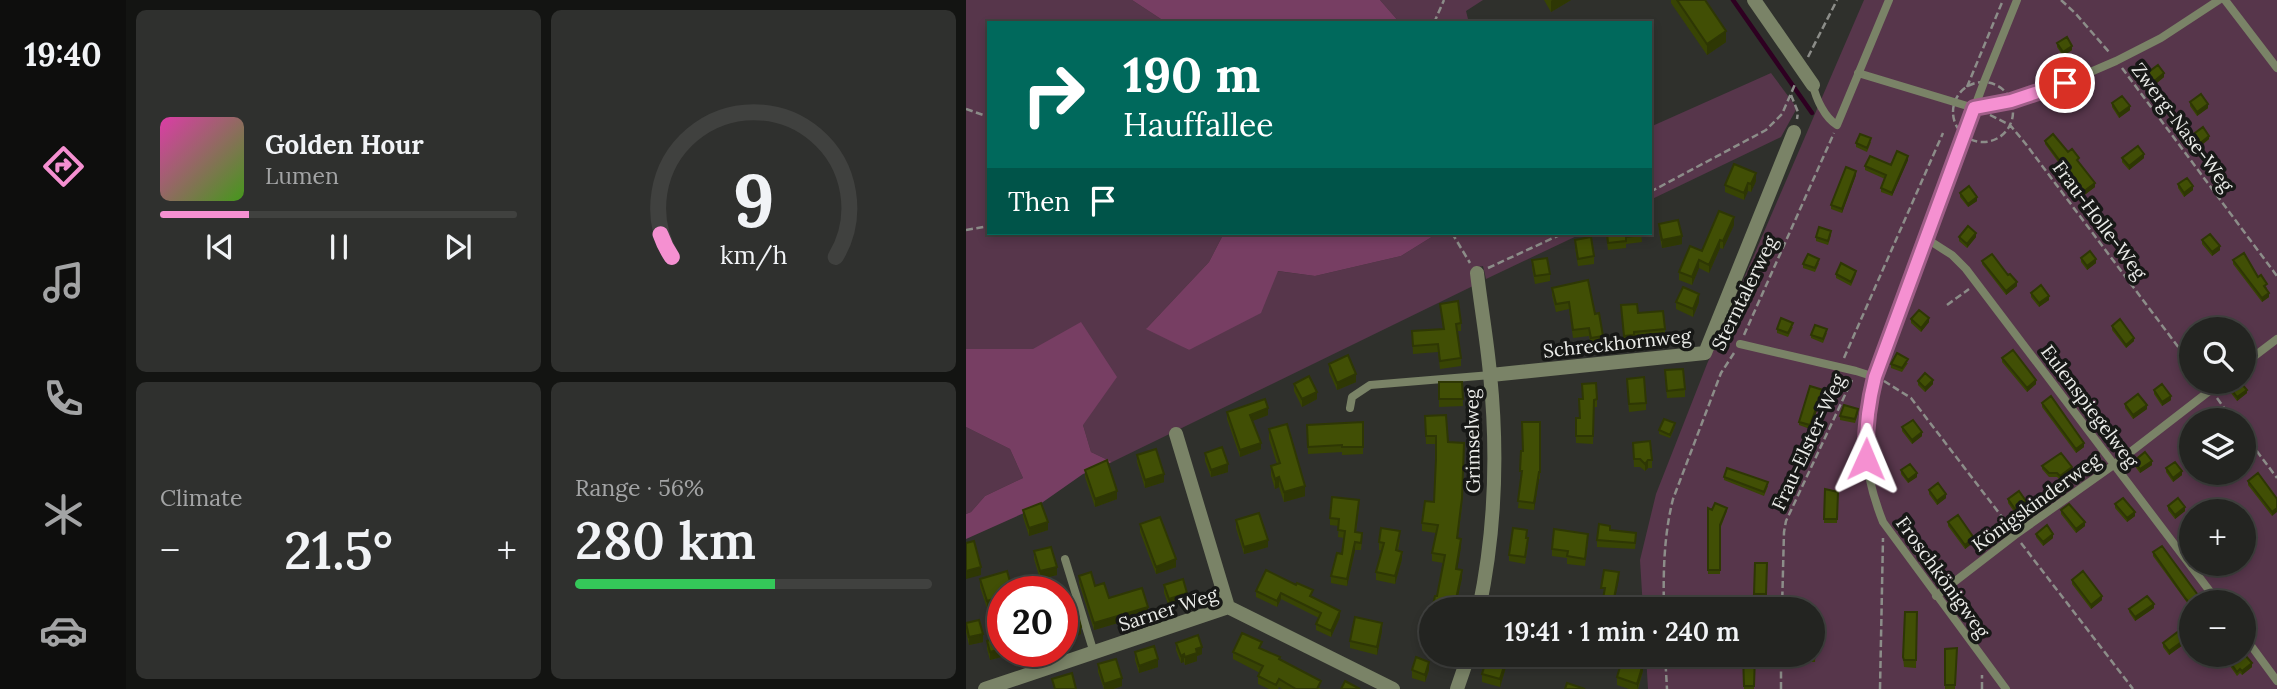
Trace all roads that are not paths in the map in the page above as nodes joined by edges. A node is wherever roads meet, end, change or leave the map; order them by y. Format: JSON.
{"nodes":[{"id":1,"x":1754,"y":0,"type":"edge"},
{"id":2,"x":1889,"y":0,"type":"edge"},
{"id":3,"x":2017,"y":0,"type":"edge"},
{"id":4,"x":2219,"y":0,"type":"edge"},
{"id":5,"x":2225,"y":0,"type":"edge"},
{"id":6,"x":2277,"y":68,"type":"edge"},
{"id":7,"x":1858,"y":73,"type":"junction"},
{"id":8,"x":1813,"y":85,"type":"joint"},
{"id":9,"x":1974,"y":108,"type":"junction"},
{"id":10,"x":1794,"y":132,"type":"road end"},
{"id":11,"x":1927,"y":239,"type":"junction"},
{"id":12,"x":1477,"y":273,"type":"road end"},
{"id":13,"x":2277,"y":339,"type":"edge"},
{"id":14,"x":1740,"y":344,"type":"road end"},
{"id":15,"x":2256,"y":355,"type":"edge"},
{"id":16,"x":1491,"y":375,"type":"junction"},
{"id":17,"x":1875,"y":377,"type":"junction"},
{"id":18,"x":2205,"y":394,"type":"edge"},
{"id":19,"x":1350,"y":408,"type":"dead end"},
{"id":20,"x":1176,"y":434,"type":"dead end"},
{"id":21,"x":2115,"y":464,"type":"junction"},
{"id":22,"x":1065,"y":559,"type":"dead end"},
{"id":23,"x":2209,"y":590,"type":"edge"},
{"id":24,"x":1936,"y":596,"type":"junction"},
{"id":25,"x":1481,"y":597,"type":"edge"},
{"id":26,"x":1228,"y":607,"type":"junction"},
{"id":27,"x":2256,"y":652,"type":"edge"},
{"id":28,"x":1094,"y":653,"type":"junction"},
{"id":29,"x":1465,"y":667,"type":"edge"},
{"id":30,"x":2277,"y":681,"type":"edge"},
{"id":31,"x":985,"y":689,"type":"edge"},
{"id":32,"x":1393,"y":689,"type":"edge"},
{"id":33,"x":1457,"y":689,"type":"edge"},
{"id":34,"x":2006,"y":689,"type":"edge"}],
"edges":[{"from":1,"to":8,"type":"street"},
{"from":2,"to":7,"type":"lane"},
{"from":3,"to":9,"type":"lane","name":"Froschkönigweg"},
{"from":4,"to":9,"type":"lane"},
{"from":5,"to":6,"type":"lane"},
{"from":7,"to":8,"type":"lane"},
{"from":7,"to":9,"type":"lane"},
{"from":9,"to":11,"type":"lane","name":"Froschkönigweg"},
{"from":10,"to":16,"type":"street","name":"Schreckhornweg"},
{"from":11,"to":17,"type":"lane","name":"Froschkönigweg"},
{"from":11,"to":21,"type":"lane","name":"Eulenspiegelweg"},
{"from":12,"to":16,"type":"street","name":"Grimselweg"},
{"from":13,"to":15,"type":"lane"},
{"from":14,"to":17,"type":"lane"},
{"from":16,"to":19,"type":"lane","name":"Schreckhornweg"},
{"from":16,"to":25,"type":"street","name":"Grimselweg"},
{"from":17,"to":24,"type":"lane","name":"Froschkönigweg"},
{"from":18,"to":21,"type":"lane","name":"Königskinderweg"},
{"from":20,"to":26,"type":"street"},
{"from":21,"to":23,"type":"lane","name":"Eulenspiegelweg"},
{"from":21,"to":24,"type":"lane","name":"Königskinderweg"},
{"from":22,"to":28,"type":"lane"},
{"from":24,"to":34,"type":"lane","name":"Froschkönigweg"},
{"from":26,"to":28,"type":"street","name":"Sarner Weg"},
{"from":26,"to":32,"type":"street","name":"Sarner Weg"},
{"from":27,"to":30,"type":"lane"},
{"from":28,"to":31,"type":"street","name":"Sarner Weg"},
{"from":29,"to":33,"type":"street"}]}
